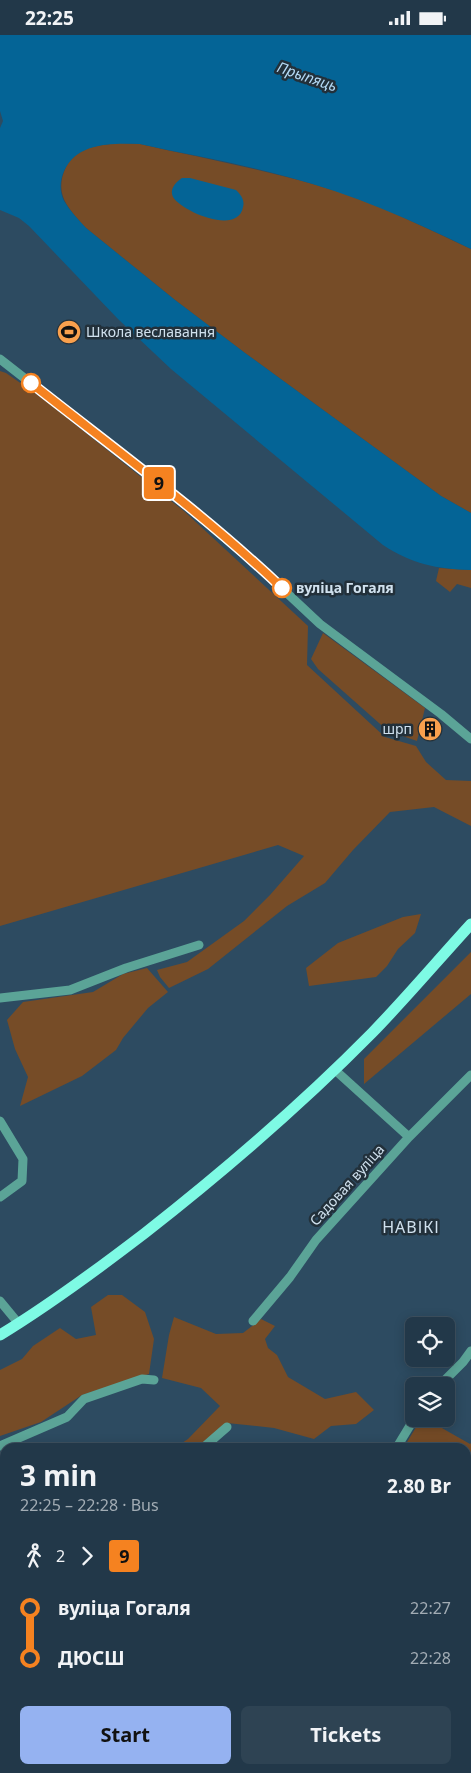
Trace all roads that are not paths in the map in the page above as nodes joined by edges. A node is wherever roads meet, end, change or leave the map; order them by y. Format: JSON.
{"nodes":[{"id":1,"x":0,"y":359,"type":"edge"},
{"id":2,"x":471,"y":739,"type":"edge"},
{"id":3,"x":471,"y":924,"type":"edge"},
{"id":4,"x":199,"y":945,"type":"dead end"},
{"id":5,"x":1,"y":997,"type":"edge"},
{"id":6,"x":334,"y":1070,"type":"junction"},
{"id":7,"x":471,"y":1075,"type":"edge"},
{"id":8,"x":0,"y":1121,"type":"edge"},
{"id":9,"x":409,"y":1137,"type":"junction"},
{"id":10,"x":0,"y":1197,"type":"edge"},
{"id":11,"x":0,"y":1301,"type":"edge"},
{"id":12,"x":253,"y":1321,"type":"dead end"},
{"id":13,"x":19,"y":1324,"type":"junction"},
{"id":14,"x":0,"y":1335,"type":"edge"},
{"id":15,"x":471,"y":1351,"type":"edge"},
{"id":16,"x":447,"y":1377,"type":"edge"},
{"id":17,"x":154,"y":1380,"type":"dead end"},
{"id":18,"x":227,"y":1427,"type":"dead end"},
{"id":19,"x":409,"y":1427,"type":"edge"},
{"id":20,"x":7,"y":1443,"type":"edge"},
{"id":21,"x":209,"y":1443,"type":"edge"},
{"id":22,"x":399,"y":1443,"type":"edge"}],
"edges":[{"from":1,"to":2,"type":"street"},
{"from":3,"to":6,"type":"main road"},
{"from":4,"to":5,"type":"street"},
{"from":6,"to":9,"type":"street"},
{"from":6,"to":13,"type":"main road"},
{"from":7,"to":9,"type":"street","name":"Садовая вуліца"},
{"from":8,"to":10,"type":"street"},
{"from":9,"to":12,"type":"street","name":"Садовая вуліца"},
{"from":11,"to":13,"type":"street"},
{"from":13,"to":14,"type":"main road"},
{"from":15,"to":16,"type":"street"},
{"from":17,"to":20,"type":"street"},
{"from":18,"to":21,"type":"street"},
{"from":19,"to":22,"type":"street"}]}
